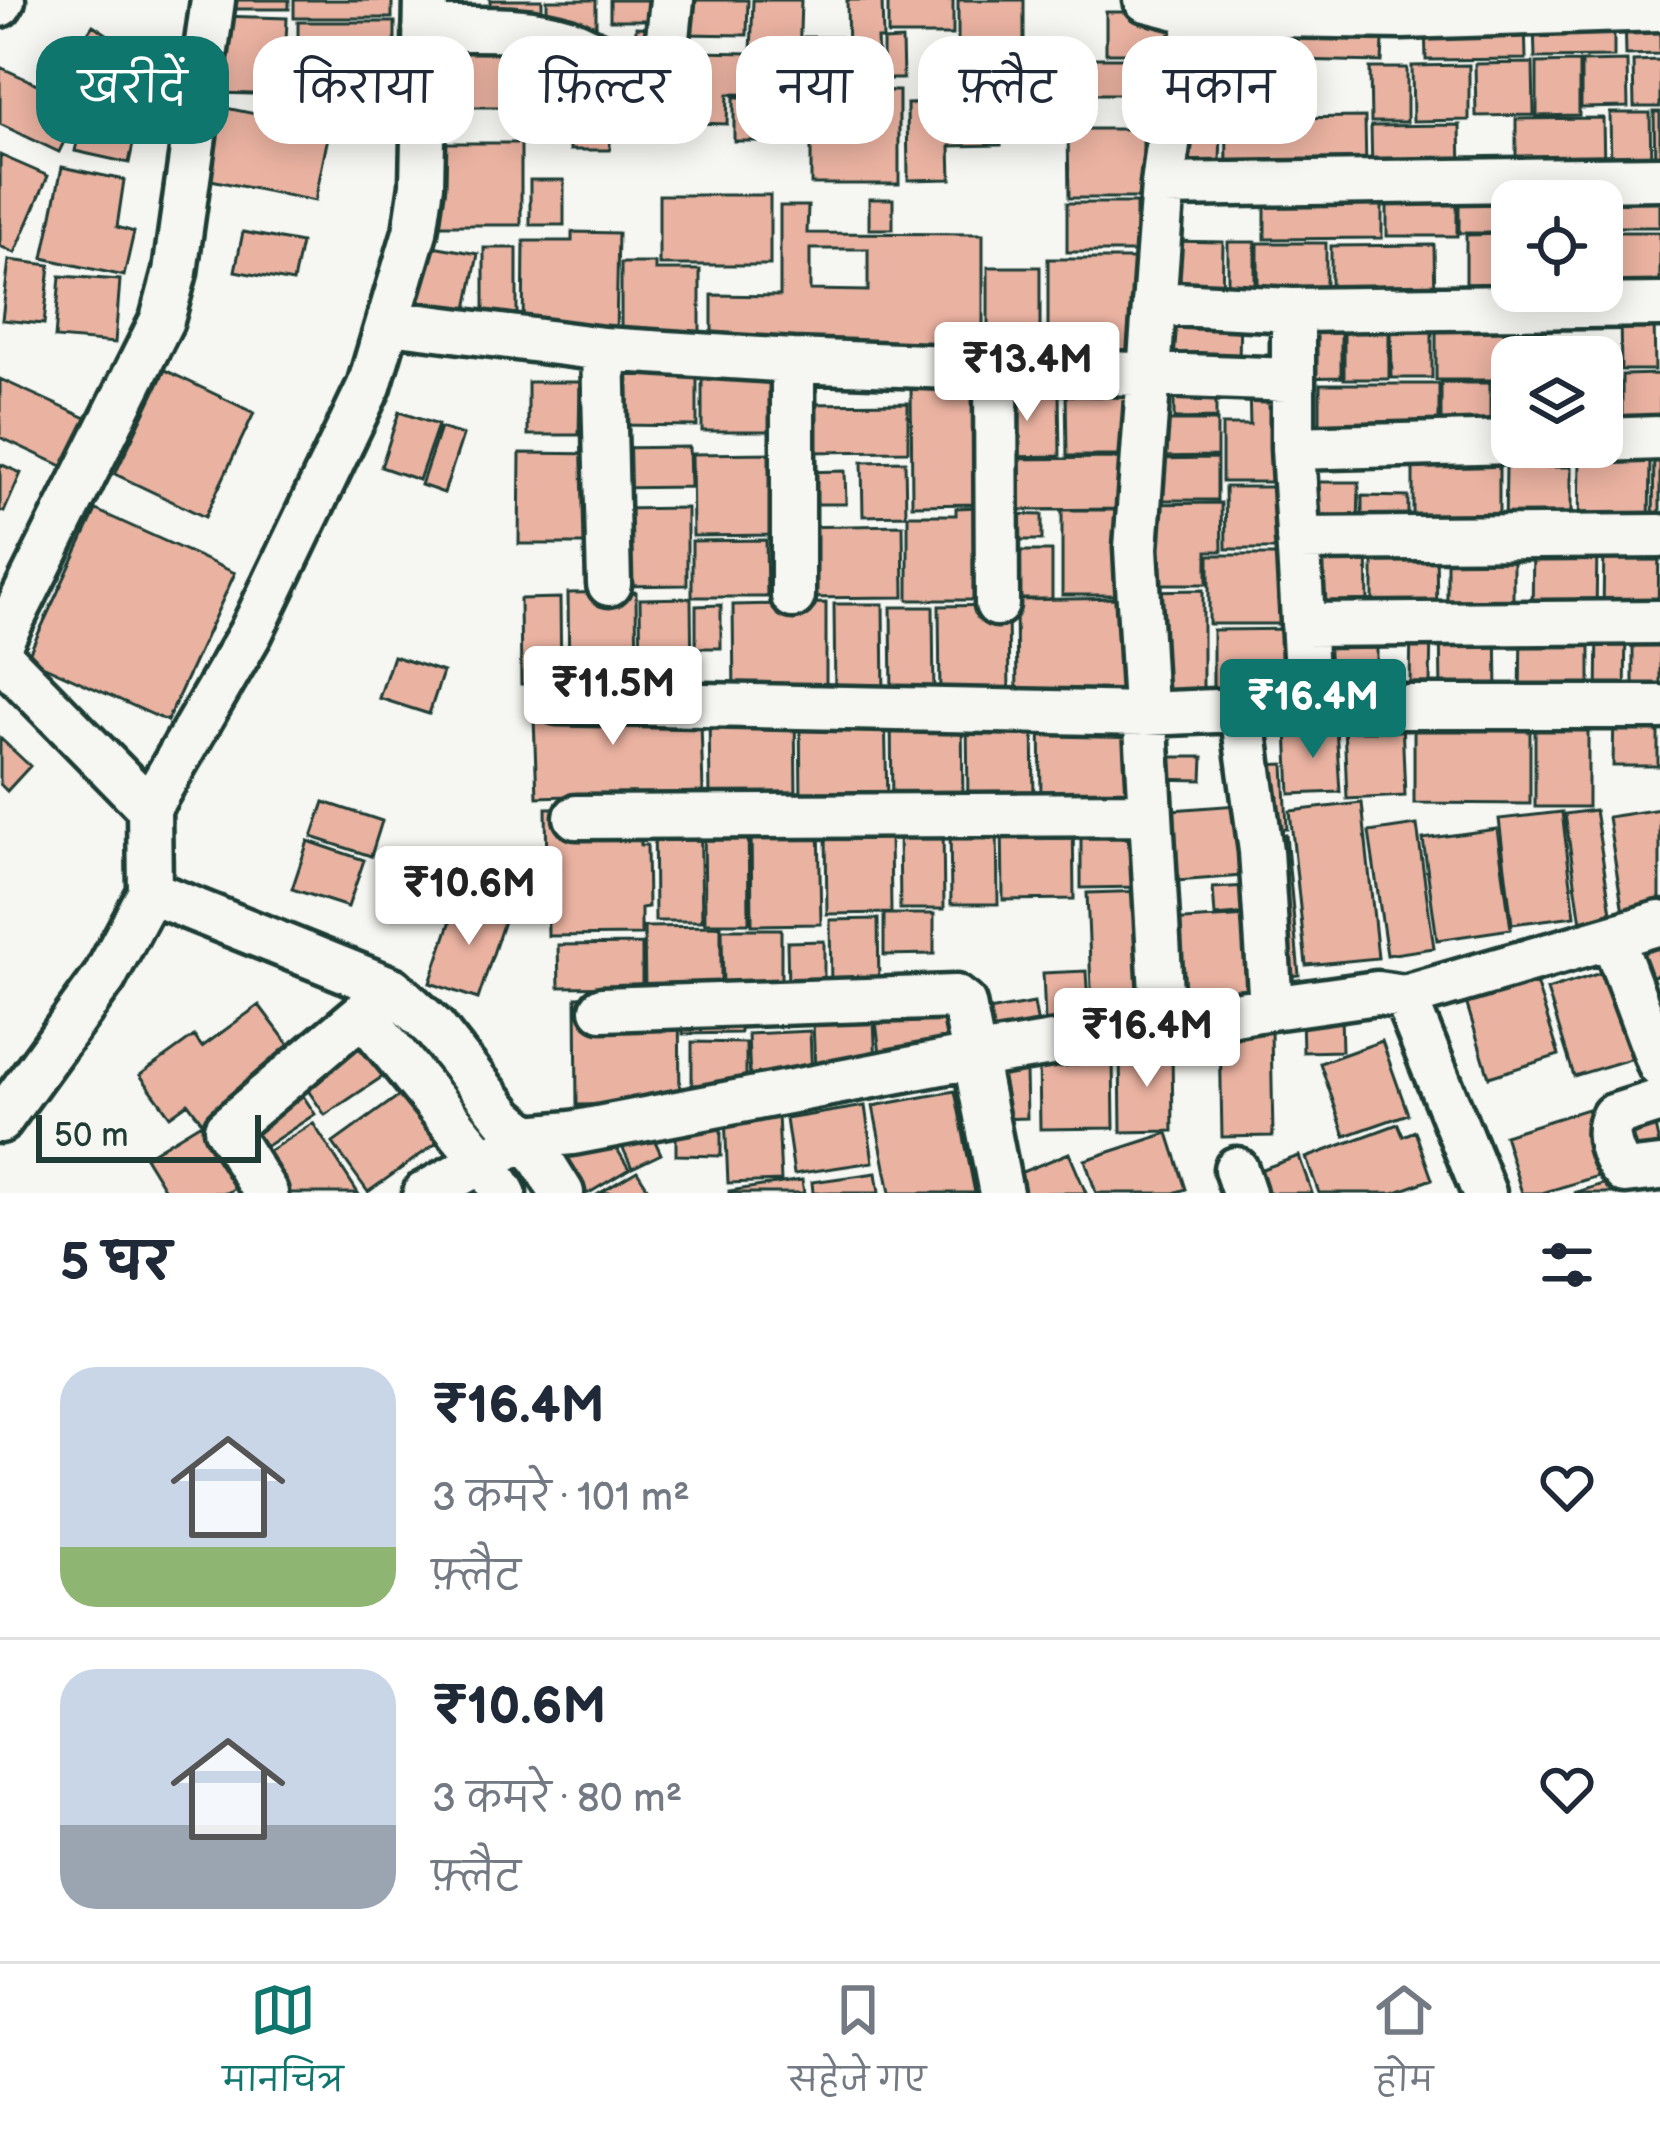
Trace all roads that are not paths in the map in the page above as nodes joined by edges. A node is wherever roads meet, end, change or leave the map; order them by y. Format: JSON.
{"nodes":[{"id":1,"x":213,"y":0,"type":"edge"},
{"id":2,"x":672,"y":0,"type":"edge"},
{"id":3,"x":1146,"y":0,"type":"edge"},
{"id":4,"x":1612,"y":6,"type":"edge"},
{"id":5,"x":1204,"y":7,"type":"edge"},
{"id":6,"x":1660,"y":9,"type":"edge"},
{"id":7,"x":425,"y":14,"type":"edge"},
{"id":8,"x":1660,"y":178,"type":"edge"},
{"id":9,"x":1163,"y":185,"type":"junction"},
{"id":10,"x":1154,"y":303,"type":"junction"},
{"id":11,"x":1660,"y":305,"type":"edge"},
{"id":12,"x":1294,"y":310,"type":"junction"},
{"id":13,"x":391,"y":322,"type":"junction"},
{"id":14,"x":603,"y":350,"type":"junction"},
{"id":15,"x":794,"y":362,"type":"junction"},
{"id":16,"x":996,"y":369,"type":"junction"},
{"id":17,"x":1148,"y":375,"type":"junction"},
{"id":18,"x":1294,"y":380,"type":"junction"},
{"id":19,"x":1660,"y":438,"type":"edge"},
{"id":20,"x":1623,"y":439,"type":"edge"},
{"id":21,"x":1491,"y":443,"type":"edge"},
{"id":22,"x":1293,"y":448,"type":"junction"},
{"id":23,"x":1660,"y":536,"type":"edge"},
{"id":24,"x":1298,"y":539,"type":"junction"},
{"id":25,"x":609,"y":584,"type":"dead end"},
{"id":26,"x":793,"y":596,"type":"dead end"},
{"id":27,"x":997,"y":604,"type":"dead end"},
{"id":28,"x":1660,"y":622,"type":"edge"},
{"id":29,"x":1303,"y":625,"type":"junction"},
{"id":30,"x":0,"y":644,"type":"edge"},
{"id":31,"x":0,"y":656,"type":"edge"},
{"id":32,"x":557,"y":702,"type":"dead end"},
{"id":33,"x":1307,"y":707,"type":"junction"},
{"id":34,"x":1660,"y":707,"type":"edge"},
{"id":35,"x":1242,"y":712,"type":"junction"},
{"id":36,"x":1145,"y":715,"type":"junction"},
{"id":37,"x":149,"y":808,"type":"junction"},
{"id":38,"x":1151,"y":814,"type":"junction"},
{"id":39,"x":576,"y":817,"type":"dead end"},
{"id":40,"x":150,"y":892,"type":"junction"},
{"id":41,"x":1660,"y":923,"type":"edge"},
{"id":42,"x":1612,"y":938,"type":"junction"},
{"id":43,"x":1405,"y":997,"type":"junction"},
{"id":44,"x":378,"y":1003,"type":"junction"},
{"id":45,"x":1271,"y":1008,"type":"junction"},
{"id":46,"x":602,"y":1009,"type":"dead end"},
{"id":47,"x":1163,"y":1028,"type":"junction"},
{"id":48,"x":972,"y":1057,"type":"junction"},
{"id":49,"x":1660,"y":1066,"type":"edge"},
{"id":50,"x":1660,"y":1101,"type":"edge"},
{"id":51,"x":0,"y":1121,"type":"edge"},
{"id":52,"x":527,"y":1137,"type":"junction"},
{"id":53,"x":1660,"y":1168,"type":"edge"},
{"id":54,"x":494,"y":1177,"type":"edge"},
{"id":55,"x":266,"y":1193,"type":"edge"},
{"id":56,"x":425,"y":1193,"type":"edge"},
{"id":57,"x":562,"y":1193,"type":"edge"},
{"id":58,"x":1001,"y":1193,"type":"edge"},
{"id":59,"x":1484,"y":1193,"type":"edge"}],
"edges":[{"from":1,"to":30,"type":"street"},
{"from":2,"to":7,"type":"street"},
{"from":3,"to":5,"type":"street"},
{"from":4,"to":5,"type":"street"},
{"from":4,"to":6,"type":"street"},
{"from":5,"to":9,"type":"street"},
{"from":7,"to":13,"type":"street"},
{"from":8,"to":9,"type":"street"},
{"from":9,"to":10,"type":"street"},
{"from":10,"to":12,"type":"street"},
{"from":10,"to":17,"type":"street"},
{"from":11,"to":12,"type":"street"},
{"from":12,"to":18,"type":"street"},
{"from":13,"to":14,"type":"street"},
{"from":13,"to":37,"type":"street"},
{"from":14,"to":15,"type":"street"},
{"from":14,"to":25,"type":"street"},
{"from":15,"to":16,"type":"street"},
{"from":15,"to":26,"type":"street"},
{"from":16,"to":17,"type":"street"},
{"from":16,"to":27,"type":"street"},
{"from":17,"to":18,"type":"street"},
{"from":17,"to":36,"type":"street"},
{"from":18,"to":22,"type":"street"},
{"from":19,"to":20,"type":"street"},
{"from":21,"to":22,"type":"street"},
{"from":22,"to":24,"type":"street"},
{"from":23,"to":24,"type":"street"},
{"from":24,"to":29,"type":"street"},
{"from":28,"to":29,"type":"street"},
{"from":29,"to":33,"type":"street"},
{"from":31,"to":37,"type":"street"},
{"from":32,"to":36,"type":"street"},
{"from":33,"to":34,"type":"street"},
{"from":33,"to":35,"type":"street"},
{"from":35,"to":36,"type":"street"},
{"from":35,"to":45,"type":"street"},
{"from":36,"to":38,"type":"street"},
{"from":37,"to":40,"type":"street"},
{"from":38,"to":39,"type":"street"},
{"from":38,"to":47,"type":"street"},
{"from":40,"to":44,"type":"street"},
{"from":40,"to":51,"type":"street"},
{"from":41,"to":42,"type":"street"},
{"from":42,"to":43,"type":"street"},
{"from":42,"to":49,"type":"street"},
{"from":43,"to":45,"type":"street"},
{"from":43,"to":59,"type":"street"},
{"from":44,"to":52,"type":"street"},
{"from":44,"to":54,"type":"street"},
{"from":44,"to":55,"type":"street"},
{"from":45,"to":47,"type":"street"},
{"from":46,"to":48,"type":"street"},
{"from":47,"to":48,"type":"street"},
{"from":48,"to":52,"type":"street"},
{"from":48,"to":58,"type":"street"},
{"from":50,"to":53,"type":"street"},
{"from":52,"to":54,"type":"street"},
{"from":52,"to":57,"type":"street"},
{"from":54,"to":56,"type":"street"}]}
